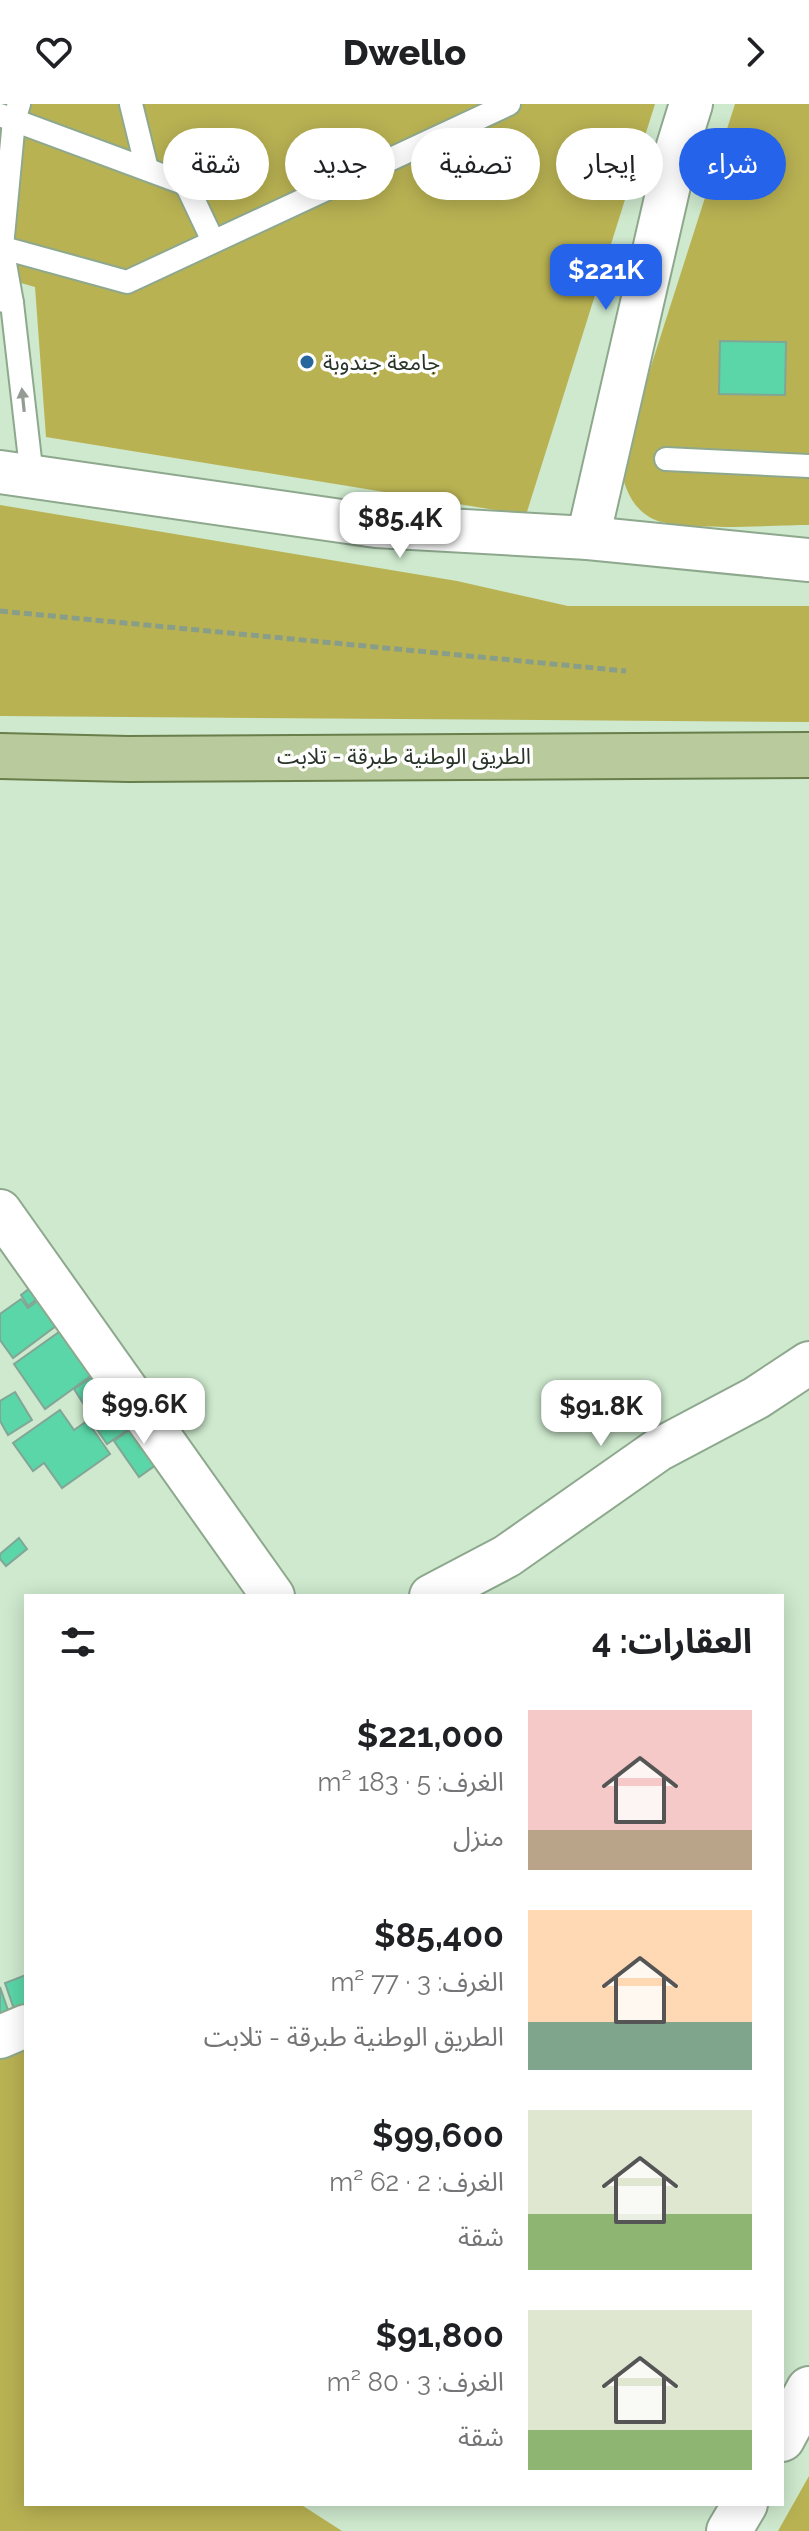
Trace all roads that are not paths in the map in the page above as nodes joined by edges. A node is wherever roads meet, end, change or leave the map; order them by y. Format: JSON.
{"nodes":[{"id":1,"x":131,"y":104,"type":"edge"},
{"id":2,"x":509,"y":104,"type":"edge"},
{"id":3,"x":691,"y":104,"type":"edge"},
{"id":4,"x":11,"y":113,"type":"edge"},
{"id":5,"x":0,"y":140,"type":"edge"},
{"id":6,"x":147,"y":169,"type":"junction"},
{"id":7,"x":213,"y":241,"type":"junction"},
{"id":8,"x":1,"y":247,"type":"edge"},
{"id":9,"x":6,"y":301,"type":"edge"},
{"id":10,"x":666,"y":459,"type":"dead end"},
{"id":11,"x":809,"y":466,"type":"edge"},
{"id":12,"x":16,"y":475,"type":"edge"},
{"id":13,"x":588,"y":538,"type":"junction"},
{"id":14,"x":809,"y":560,"type":"edge"},
{"id":15,"x":809,"y":755,"type":"edge"},
{"id":16,"x":0,"y":756,"type":"edge"},
{"id":17,"x":0,"y":1211,"type":"edge"},
{"id":18,"x":809,"y":1363,"type":"edge"},
{"id":19,"x":272,"y":1594,"type":"edge"},
{"id":20,"x":435,"y":1594,"type":"edge"},
{"id":21,"x":24,"y":2027,"type":"edge"},
{"id":22,"x":0,"y":2037,"type":"edge"},
{"id":23,"x":809,"y":2389,"type":"edge"},
{"id":24,"x":784,"y":2435,"type":"edge"},
{"id":25,"x":744,"y":2506,"type":"edge"},
{"id":26,"x":729,"y":2531,"type":"edge"}],
"edges":[{"from":1,"to":6,"type":"lane"},
{"from":2,"to":7,"type":"lane"},
{"from":3,"to":13,"type":"street"},
{"from":4,"to":5,"type":"lane"},
{"from":4,"to":6,"type":"lane"},
{"from":4,"to":8,"type":"lane"},
{"from":6,"to":7,"type":"lane"},
{"from":7,"to":8,"type":"lane"},
{"from":8,"to":9,"type":"lane"},
{"from":12,"to":9,"type":"lane","one_way":true},
{"from":10,"to":11,"type":"lane"},
{"from":12,"to":13,"type":"street"},
{"from":13,"to":14,"type":"street"},
{"from":15,"to":16,"type":"main road","name":"الطريق الوطنية طبرقة - تلابت"},
{"from":17,"to":19,"type":"street"},
{"from":18,"to":20,"type":"street"},
{"from":21,"to":22,"type":"street"},
{"from":23,"to":24,"type":"street"},
{"from":25,"to":26,"type":"street"}]}
